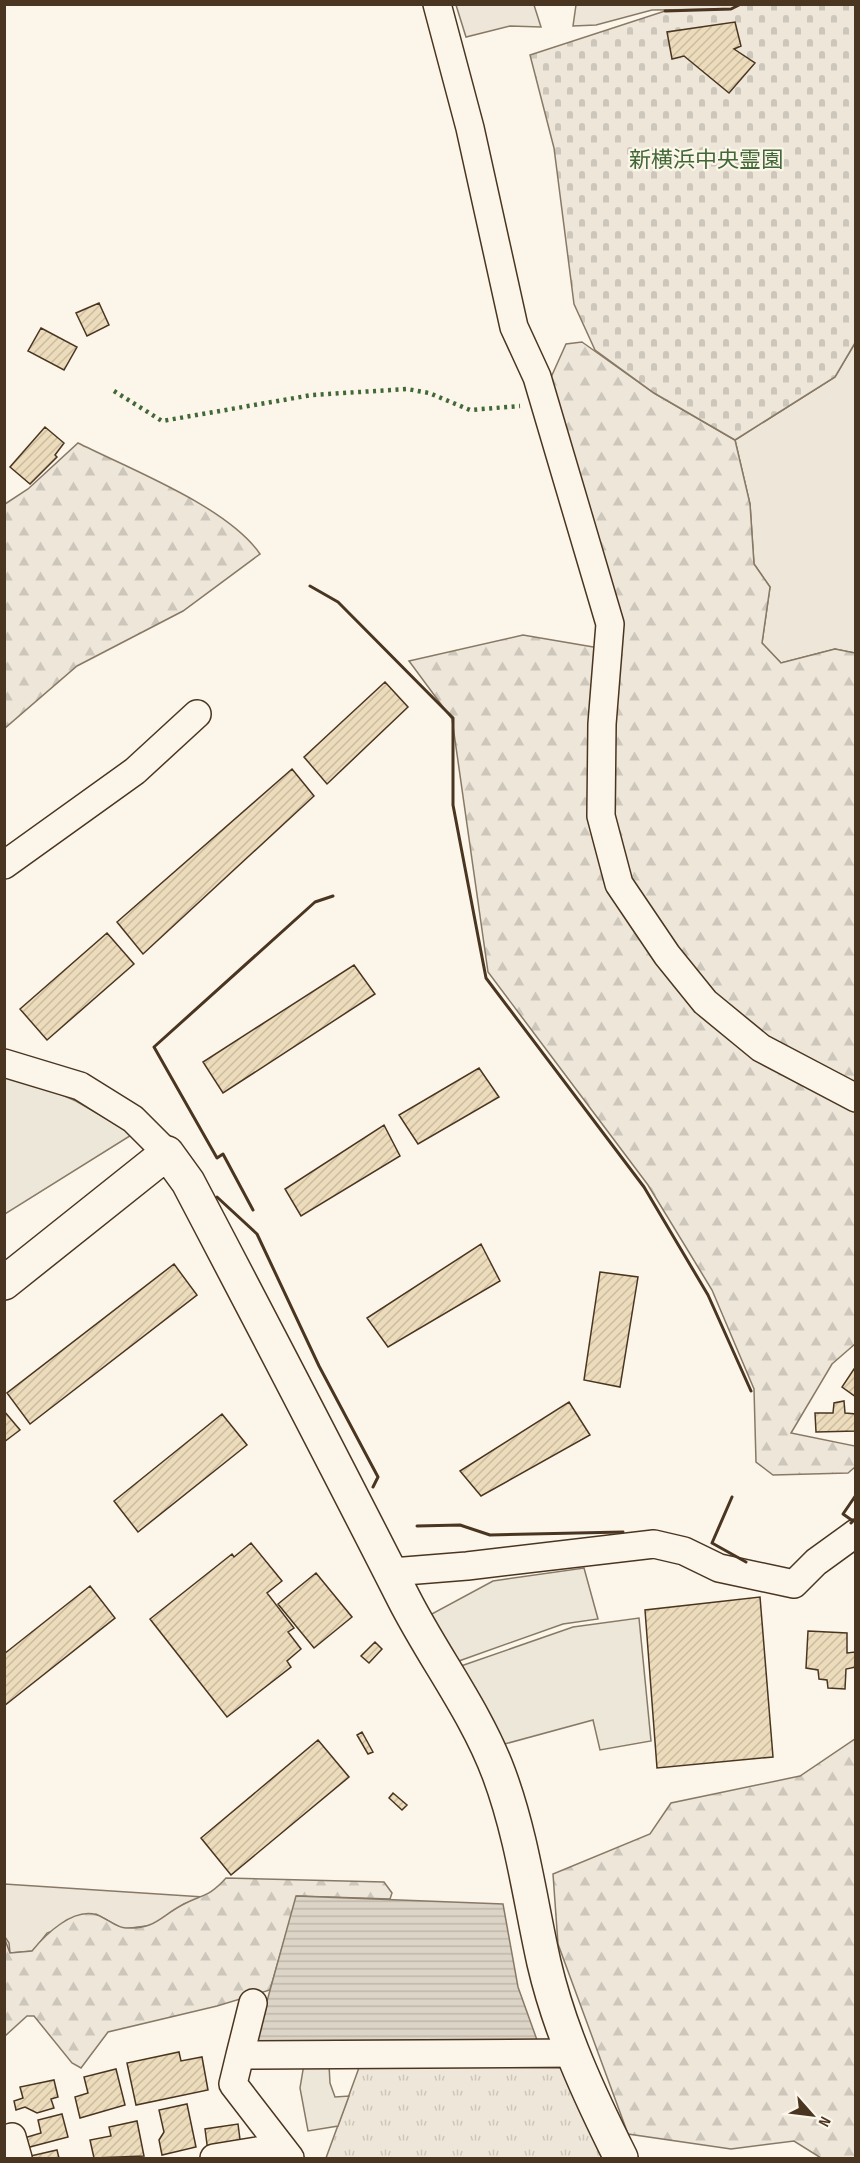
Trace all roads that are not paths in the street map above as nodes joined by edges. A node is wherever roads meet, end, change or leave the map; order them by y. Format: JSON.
{"nodes":[{"id":1,"x":437,"y":4,"type":"edge"},
{"id":2,"x":197,"y":714,"type":"dead end"},
{"id":3,"x":4,"y":865,"type":"edge"},
{"id":4,"x":4,"y":1064,"type":"edge"},
{"id":5,"x":855,"y":1098,"type":"edge"},
{"id":6,"x":167,"y":1153,"type":"junction"},
{"id":7,"x":4,"y":1283,"type":"edge"},
{"id":8,"x":855,"y":1533,"type":"edge"},
{"id":9,"x":392,"y":1572,"type":"junction"},
{"id":10,"x":253,"y":2003,"type":"dead end"},
{"id":11,"x":573,"y":2053,"type":"junction"},
{"id":12,"x":240,"y":2055,"type":"junction"},
{"id":13,"x":4,"y":2140,"type":"edge"},
{"id":14,"x":286,"y":2153,"type":"edge"},
{"id":15,"x":18,"y":2158,"type":"edge"},
{"id":16,"x":214,"y":2158,"type":"edge"},
{"id":17,"x":621,"y":2158,"type":"edge"}],
"edges":[{"from":1,"to":5,"type":"street"},
{"from":2,"to":3,"type":"street"},
{"from":4,"to":6,"type":"street"},
{"from":6,"to":7,"type":"street"},
{"from":6,"to":9,"type":"street"},
{"from":8,"to":9,"type":"street"},
{"from":9,"to":11,"type":"street"},
{"from":10,"to":12,"type":"street"},
{"from":11,"to":12,"type":"street"},
{"from":11,"to":17,"type":"street"},
{"from":12,"to":14,"type":"street"},
{"from":13,"to":15,"type":"street"},
{"from":14,"to":16,"type":"street"}]}
